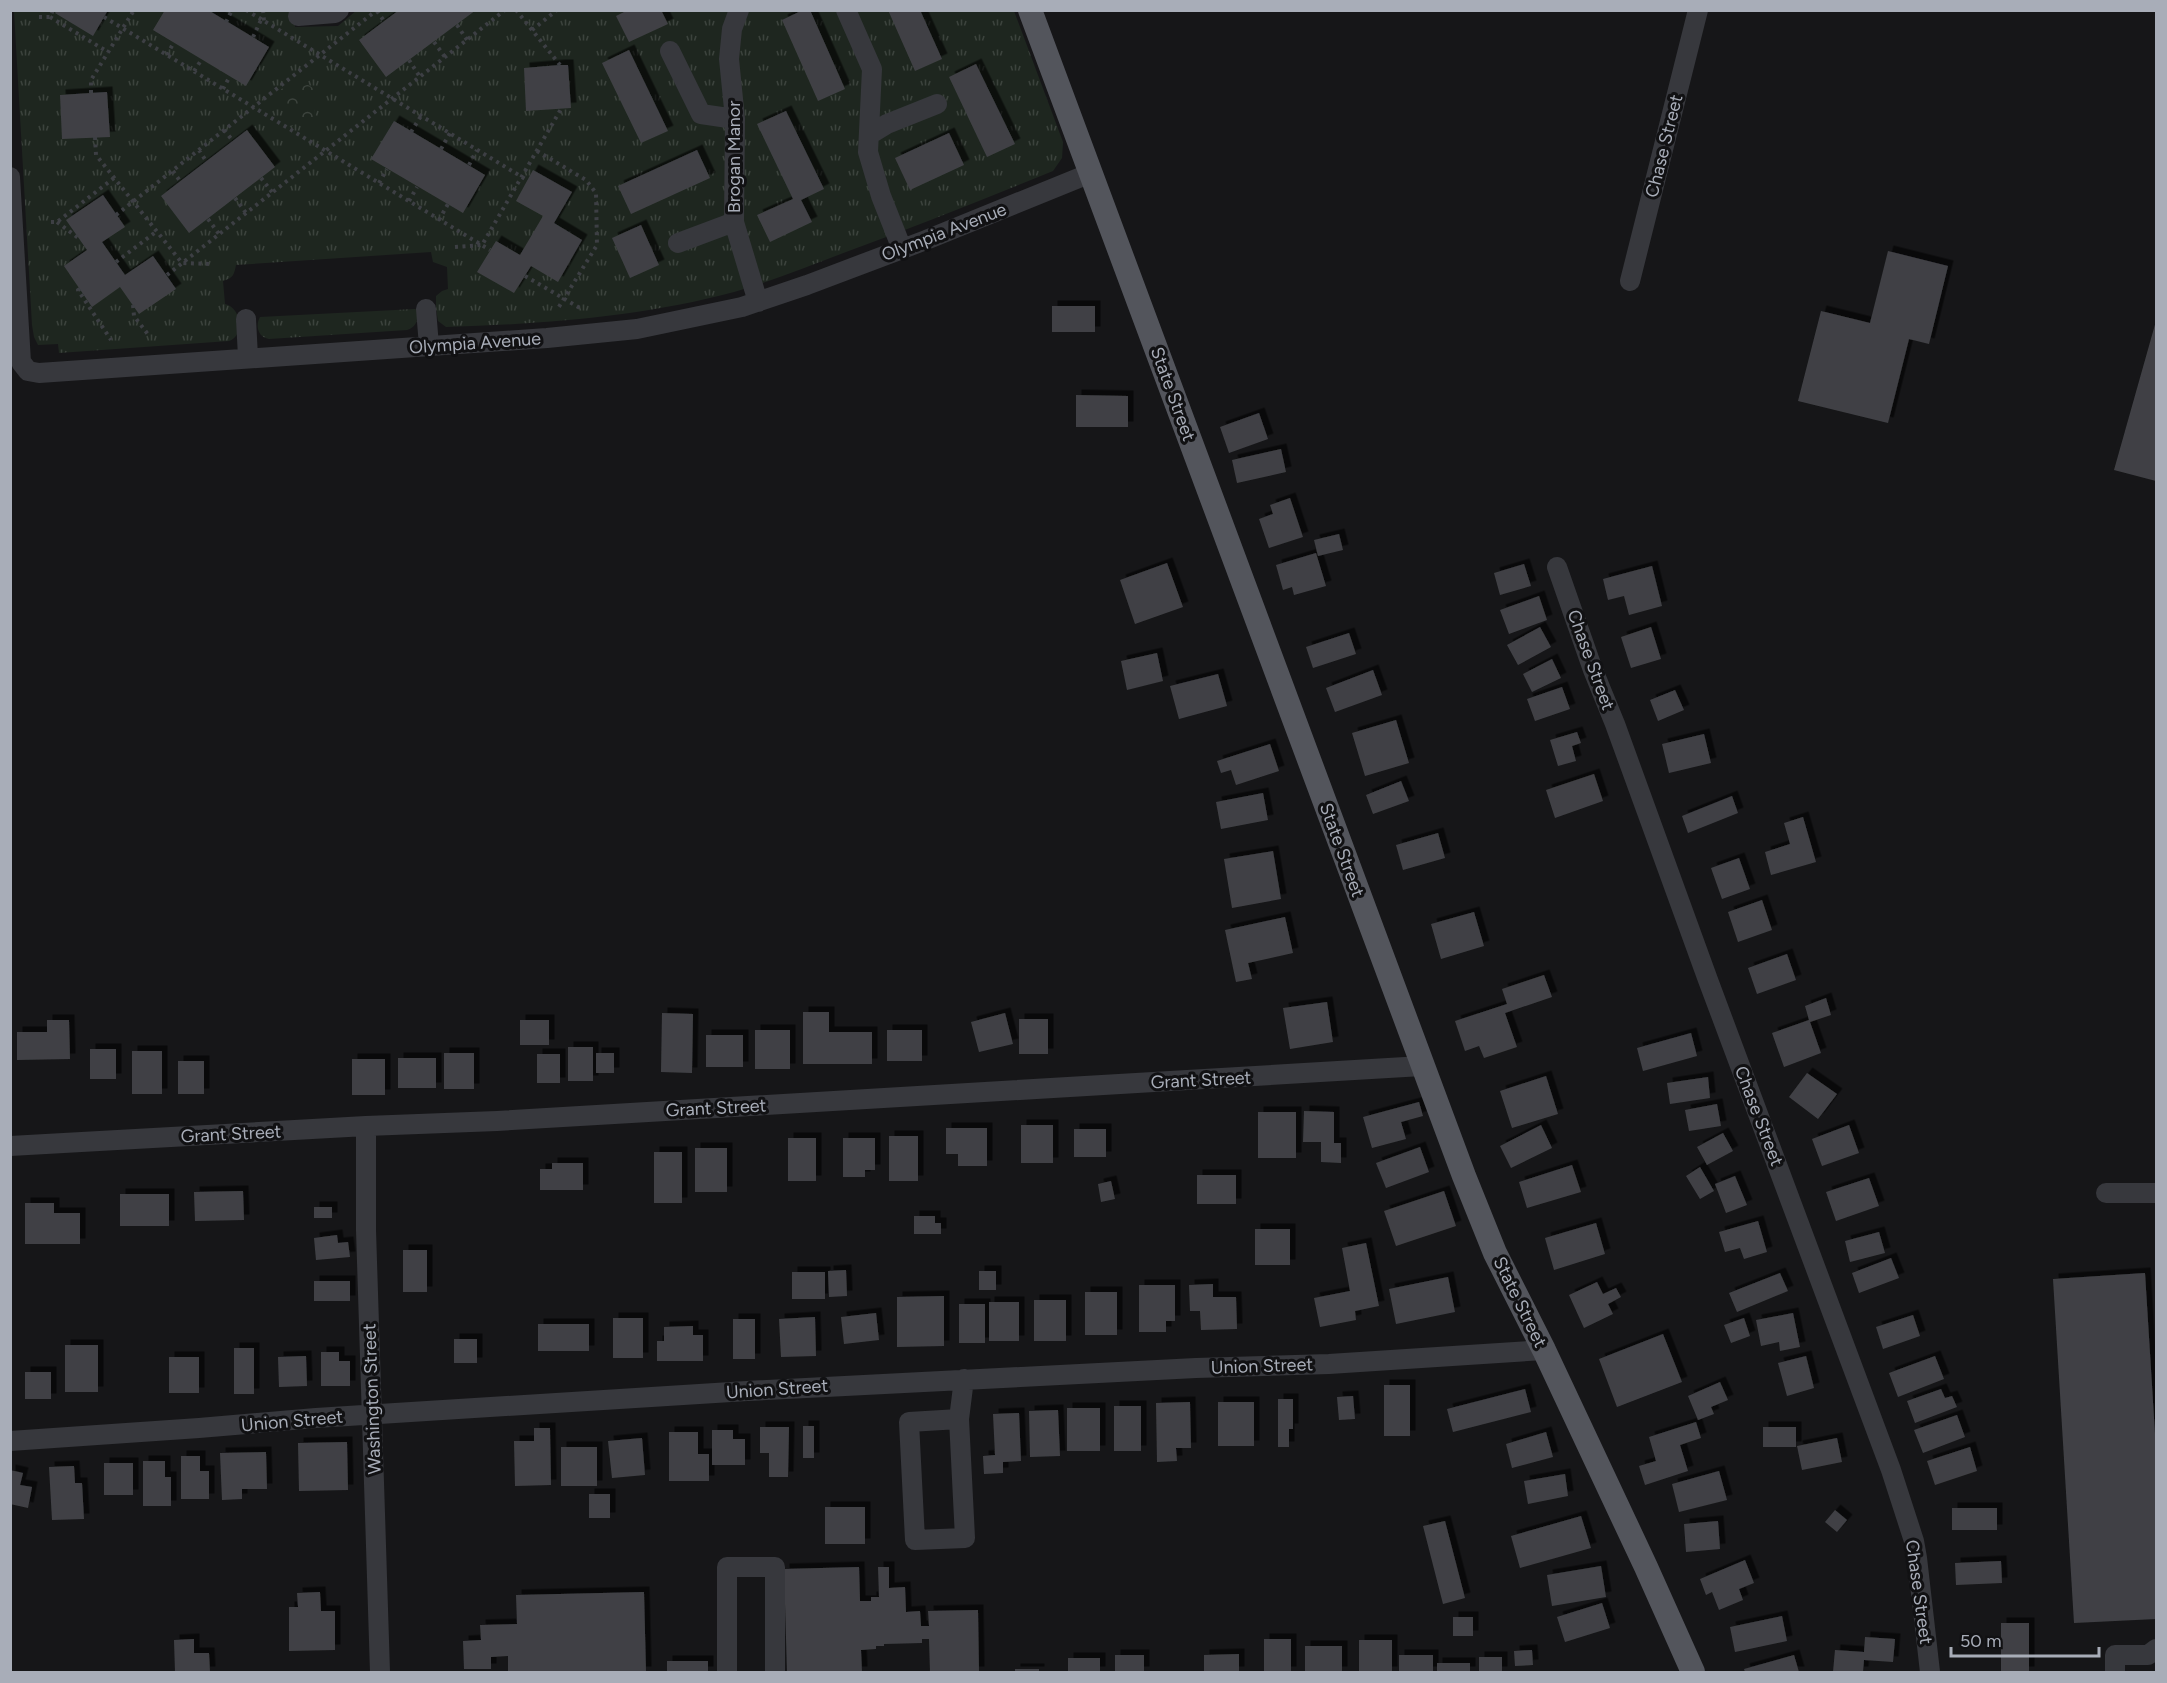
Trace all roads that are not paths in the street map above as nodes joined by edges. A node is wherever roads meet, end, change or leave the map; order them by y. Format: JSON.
{"nodes":[{"id":1,"x":339,"y":10,"type":"edge"},
{"id":2,"x":739,"y":10,"type":"edge"},
{"id":3,"x":846,"y":10,"type":"edge"},
{"id":4,"x":1030,"y":10,"type":"edge"},
{"id":5,"x":1698,"y":10,"type":"edge"},
{"id":6,"x":298,"y":16,"type":"dead end"},
{"id":7,"x":670,"y":51,"type":"dead end"},
{"id":8,"x":937,"y":104,"type":"dead end"},
{"id":9,"x":735,"y":119,"type":"junction"},
{"id":10,"x":869,"y":135,"type":"junction"},
{"id":11,"x":1091,"y":173,"type":"junction"},
{"id":12,"x":10,"y":177,"type":"edge"},
{"id":13,"x":734,"y":222,"type":"junction"},
{"id":14,"x":678,"y":243,"type":"dead end"},
{"id":15,"x":902,"y":249,"type":"junction"},
{"id":16,"x":1630,"y":281,"type":"dead end"},
{"id":17,"x":758,"y":302,"type":"junction"},
{"id":18,"x":426,"y":309,"type":"dead end"},
{"id":19,"x":246,"y":319,"type":"dead end"},
{"id":20,"x":429,"y":346,"type":"junction"},
{"id":21,"x":248,"y":357,"type":"junction"},
{"id":22,"x":1557,"y":567,"type":"dead end"},
{"id":23,"x":1422,"y":1066,"type":"junction"},
{"id":24,"x":366,"y":1126,"type":"junction"},
{"id":25,"x":10,"y":1146,"type":"edge"},
{"id":26,"x":2106,"y":1193,"type":"dead end"},
{"id":27,"x":2157,"y":1193,"type":"edge"},
{"id":28,"x":1544,"y":1350,"type":"junction"},
{"id":29,"x":964,"y":1379,"type":"junction"},
{"id":30,"x":372,"y":1415,"type":"junction"},
{"id":31,"x":959,"y":1419,"type":"junction"},
{"id":32,"x":10,"y":1441,"type":"edge"},
{"id":33,"x":2157,"y":1648,"type":"edge"},
{"id":34,"x":380,"y":1672,"type":"edge"},
{"id":35,"x":727,"y":1672,"type":"edge"},
{"id":36,"x":776,"y":1672,"type":"edge"},
{"id":37,"x":1693,"y":1672,"type":"edge"},
{"id":38,"x":1930,"y":1672,"type":"edge"},
{"id":39,"x":2115,"y":1672,"type":"edge"}],
"edges":[{"from":1,"to":6,"type":"street"},
{"from":2,"to":9,"type":"street","name":"Brogan Manor"},
{"from":3,"to":10,"type":"street"},
{"from":4,"to":11,"type":"main road","name":"State Street"},
{"from":5,"to":16,"type":"street","name":"Chase Street"},
{"from":7,"to":9,"type":"street"},
{"from":8,"to":10,"type":"street"},
{"from":9,"to":13,"type":"street","name":"Brogan Manor"},
{"from":10,"to":15,"type":"street"},
{"from":11,"to":15,"type":"street","name":"Olympia Avenue"},
{"from":11,"to":23,"type":"main road","name":"State Street"},
{"from":12,"to":21,"type":"street","name":"Olympia Avenue"},
{"from":13,"to":14,"type":"street"},
{"from":13,"to":17,"type":"street","name":"Brogan Manor"},
{"from":15,"to":17,"type":"street","name":"Olympia Avenue"},
{"from":17,"to":20,"type":"street","name":"Olympia Avenue"},
{"from":18,"to":20,"type":"street"},
{"from":19,"to":21,"type":"street"},
{"from":20,"to":21,"type":"street","name":"Olympia Avenue"},
{"from":22,"to":38,"type":"street","name":"Chase Street"},
{"from":23,"to":24,"type":"street","name":"Grant Street"},
{"from":23,"to":28,"type":"main road","name":"State Street"},
{"from":24,"to":25,"type":"street","name":"Grant Street"},
{"from":24,"to":30,"type":"street","name":"Washington Street"},
{"from":26,"to":27,"type":"street"},
{"from":28,"to":29,"type":"street","name":"Union Street"},
{"from":28,"to":37,"type":"main road","name":"State Street"},
{"from":29,"to":30,"type":"street","name":"Union Street"},
{"from":29,"to":31,"type":"street"},
{"from":30,"to":32,"type":"street","name":"Union Street"},
{"from":30,"to":34,"type":"street","name":"Washington Street"},
{"from":31,"to":31,"type":"street"},
{"from":33,"to":39,"type":"street"},
{"from":35,"to":36,"type":"street"}]}
